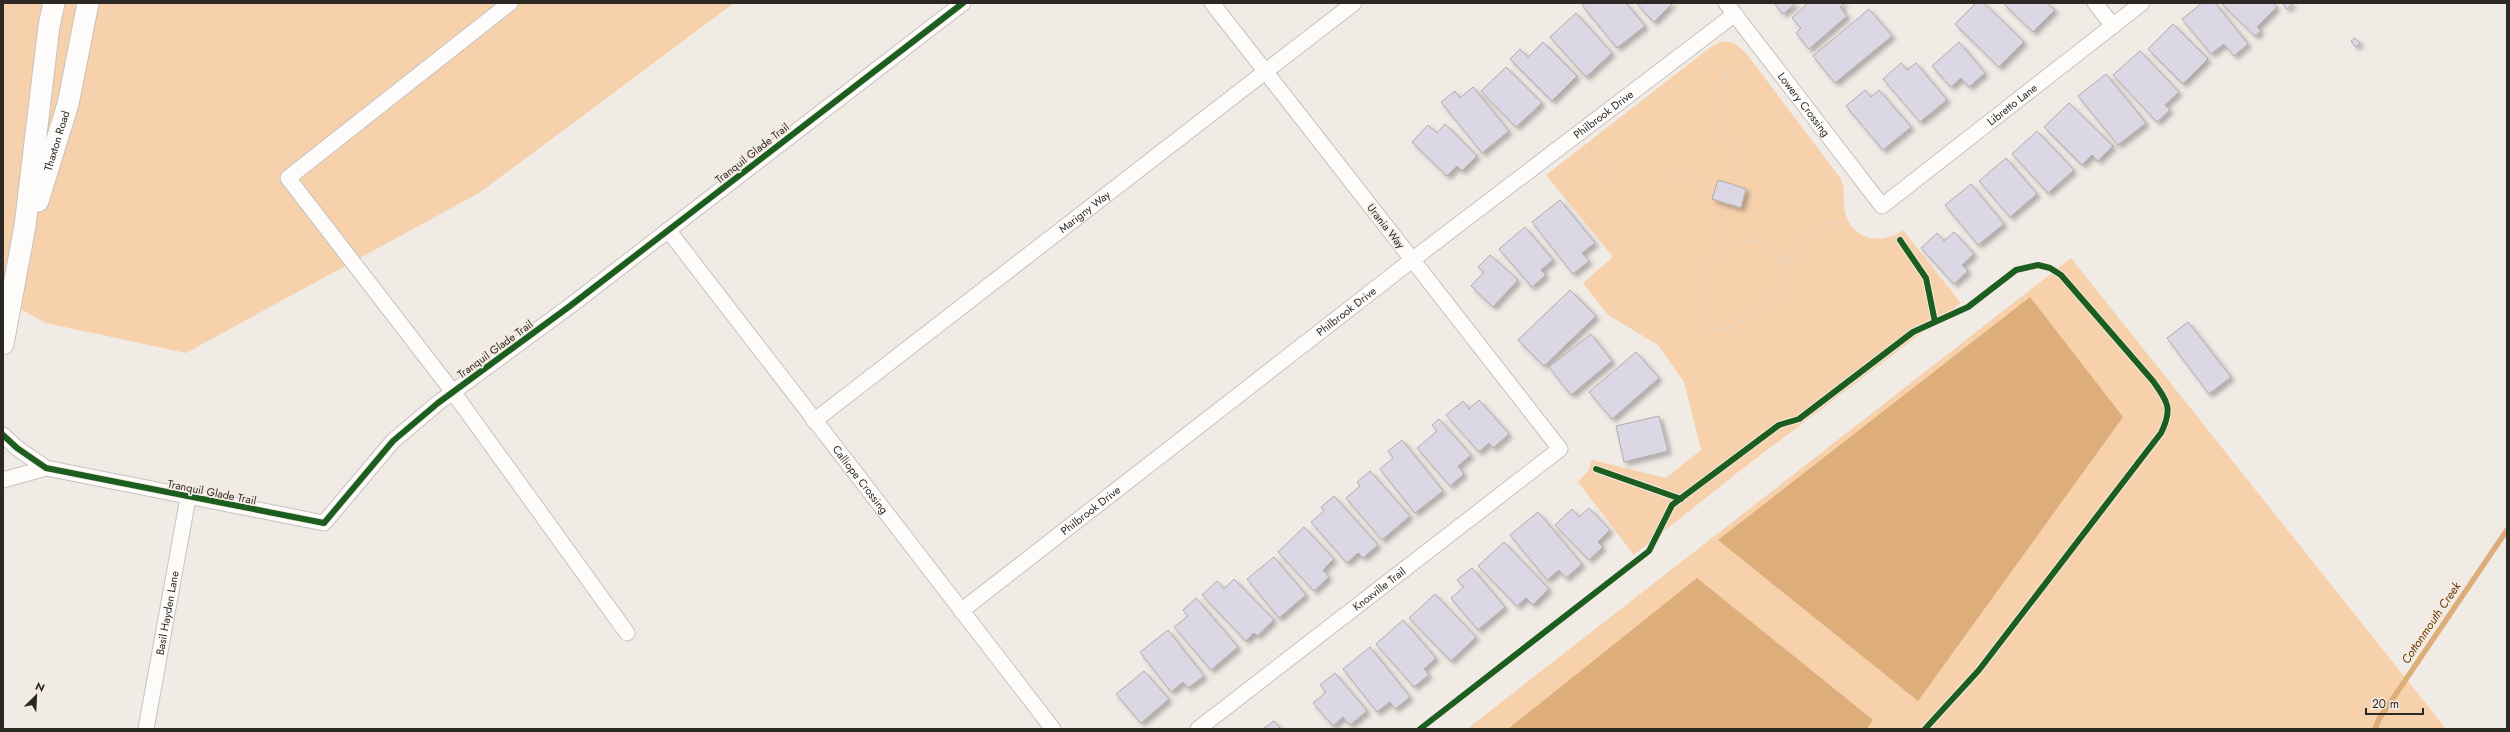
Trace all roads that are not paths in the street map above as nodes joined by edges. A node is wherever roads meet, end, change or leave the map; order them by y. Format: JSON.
{"nodes":[{"id":1,"x":54,"y":3,"type":"edge"},
{"id":2,"x":88,"y":3,"type":"edge"},
{"id":3,"x":509,"y":3,"type":"edge"},
{"id":4,"x":963,"y":3,"type":"edge"},
{"id":5,"x":1212,"y":3,"type":"edge"},
{"id":6,"x":1354,"y":3,"type":"edge"},
{"id":7,"x":2095,"y":3,"type":"edge"},
{"id":8,"x":2142,"y":3,"type":"edge"},
{"id":9,"x":1730,"y":9,"type":"edge"},
{"id":10,"x":2113,"y":26,"type":"junction"},
{"id":11,"x":1266,"y":72,"type":"junction"},
{"id":12,"x":1882,"y":206,"type":"joint"},
{"id":13,"x":668,"y":230,"type":"junction"},
{"id":14,"x":1412,"y":260,"type":"junction"},
{"id":15,"x":9,"y":275,"type":"edge"},
{"id":16,"x":3,"y":344,"type":"edge"},
{"id":17,"x":453,"y":392,"type":"junction"},
{"id":18,"x":814,"y":421,"type":"junction"},
{"id":19,"x":3,"y":435,"type":"edge"},
{"id":20,"x":1560,"y":449,"type":"joint"},
{"id":21,"x":46,"y":468,"type":"junction"},
{"id":22,"x":3,"y":480,"type":"edge"},
{"id":23,"x":188,"y":498,"type":"junction"},
{"id":24,"x":961,"y":611,"type":"junction"},
{"id":25,"x":627,"y":633,"type":"dead end"},
{"id":26,"x":146,"y":729,"type":"edge"},
{"id":27,"x":1052,"y":729,"type":"edge"},
{"id":28,"x":1198,"y":729,"type":"edge"}],
"edges":[{"from":1,"to":15,"type":"main road","name":"Thaxton Road"},
{"from":2,"to":15,"type":"main road","name":"Thaxton Road"},
{"from":3,"to":17,"type":"street"},
{"from":4,"to":13,"type":"street","name":"Tranquil Glade Trail"},
{"from":5,"to":11,"type":"street","name":"Urania Way"},
{"from":6,"to":11,"type":"street","name":"Marigny Way"},
{"from":7,"to":10,"type":"street"},
{"from":8,"to":10,"type":"street","name":"Libretto Lane"},
{"from":9,"to":12,"type":"street","name":"Lowery Crossing"},
{"from":9,"to":14,"type":"street","name":"Philbrook Drive"},
{"from":10,"to":12,"type":"street","name":"Libretto Lane"},
{"from":11,"to":14,"type":"street","name":"Urania Way"},
{"from":11,"to":18,"type":"street","name":"Marigny Way"},
{"from":13,"to":17,"type":"street","name":"Tranquil Glade Trail"},
{"from":13,"to":18,"type":"street","name":"Calliope Crossing"},
{"from":14,"to":20,"type":"street","name":"Urania Way"},
{"from":14,"to":24,"type":"street","name":"Philbrook Drive"},
{"from":15,"to":16,"type":"main road","name":"Thaxton Road"},
{"from":17,"to":23,"type":"street","name":"Tranquil Glade Trail"},
{"from":17,"to":25,"type":"street"},
{"from":18,"to":24,"type":"street","name":"Calliope Crossing"},
{"from":19,"to":21,"type":"street","name":"Tranquil Glade Trail"},
{"from":20,"to":28,"type":"street","name":"Knoxville Trail"},
{"from":21,"to":22,"type":"street","name":"Tranquil Glade Trail"},
{"from":21,"to":23,"type":"street","name":"Tranquil Glade Trail"},
{"from":23,"to":26,"type":"street","name":"Basil Hayden Lane"},
{"from":24,"to":27,"type":"street","name":"Calliope Crossing"}]}
